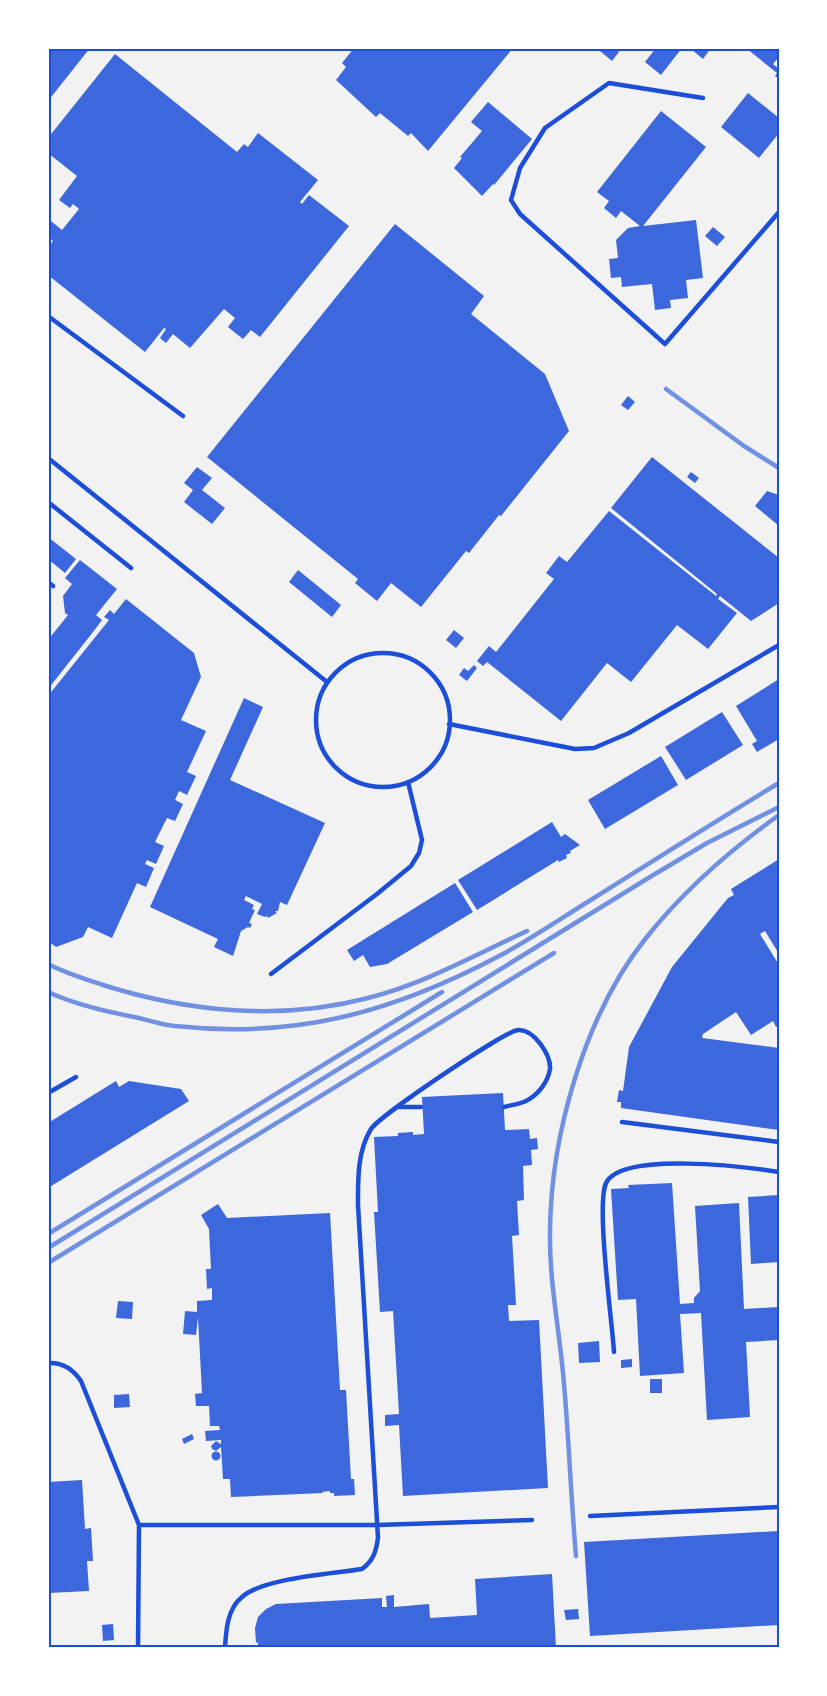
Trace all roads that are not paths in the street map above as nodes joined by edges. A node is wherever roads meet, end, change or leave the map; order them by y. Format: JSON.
{"nodes":[{"id":1,"x":703,"y":98,"type":"dead end"},
{"id":2,"x":779,"y":212,"type":"edge"},
{"id":3,"x":48,"y":316,"type":"edge"},
{"id":4,"x":183,"y":416,"type":"dead end"},
{"id":5,"x":48,"y":458,"type":"edge"},
{"id":6,"x":48,"y":502,"type":"edge"},
{"id":7,"x":131,"y":568,"type":"dead end"},
{"id":8,"x":779,"y":645,"type":"edge"},
{"id":9,"x":327,"y":682,"type":"junction"},
{"id":10,"x":449,"y":724,"type":"junction"},
{"id":11,"x":408,"y":782,"type":"junction"},
{"id":12,"x":271,"y":974,"type":"dead end"},
{"id":13,"x":76,"y":1077,"type":"dead end"},
{"id":14,"x":48,"y":1093,"type":"edge"},
{"id":15,"x":397,"y":1107,"type":"junction"},
{"id":16,"x":421,"y":1107,"type":"dead end"},
{"id":17,"x":504,"y":1107,"type":"dead end"},
{"id":18,"x":622,"y":1122,"type":"dead end"},
{"id":19,"x":779,"y":1143,"type":"edge"},
{"id":20,"x":779,"y":1172,"type":"edge"},
{"id":21,"x":614,"y":1352,"type":"dead end"},
{"id":22,"x":48,"y":1363,"type":"edge"},
{"id":23,"x":779,"y":1507,"type":"edge"},
{"id":24,"x":590,"y":1516,"type":"dead end"},
{"id":25,"x":532,"y":1520,"type":"dead end"},
{"id":26,"x":139,"y":1525,"type":"junction"},
{"id":27,"x":377,"y":1525,"type":"junction"},
{"id":28,"x":138,"y":1648,"type":"edge"},
{"id":29,"x":225,"y":1648,"type":"edge"}],
"edges":[{"from":1,"to":2,"type":"lane"},
{"from":3,"to":4,"type":"lane"},
{"from":5,"to":9,"type":"lane"},
{"from":6,"to":7,"type":"lane"},
{"from":8,"to":10,"type":"lane"},
{"from":9,"to":10,"type":"lane"},
{"from":9,"to":11,"type":"lane"},
{"from":10,"to":11,"type":"lane"},
{"from":11,"to":12,"type":"lane"},
{"from":13,"to":14,"type":"lane"},
{"from":15,"to":16,"type":"lane"},
{"from":15,"to":17,"type":"lane"},
{"from":15,"to":27,"type":"lane"},
{"from":18,"to":19,"type":"lane"},
{"from":20,"to":21,"type":"lane"},
{"from":22,"to":26,"type":"lane"},
{"from":23,"to":24,"type":"lane"},
{"from":25,"to":27,"type":"lane"},
{"from":26,"to":27,"type":"lane"},
{"from":26,"to":28,"type":"lane"},
{"from":27,"to":29,"type":"lane"}]}
